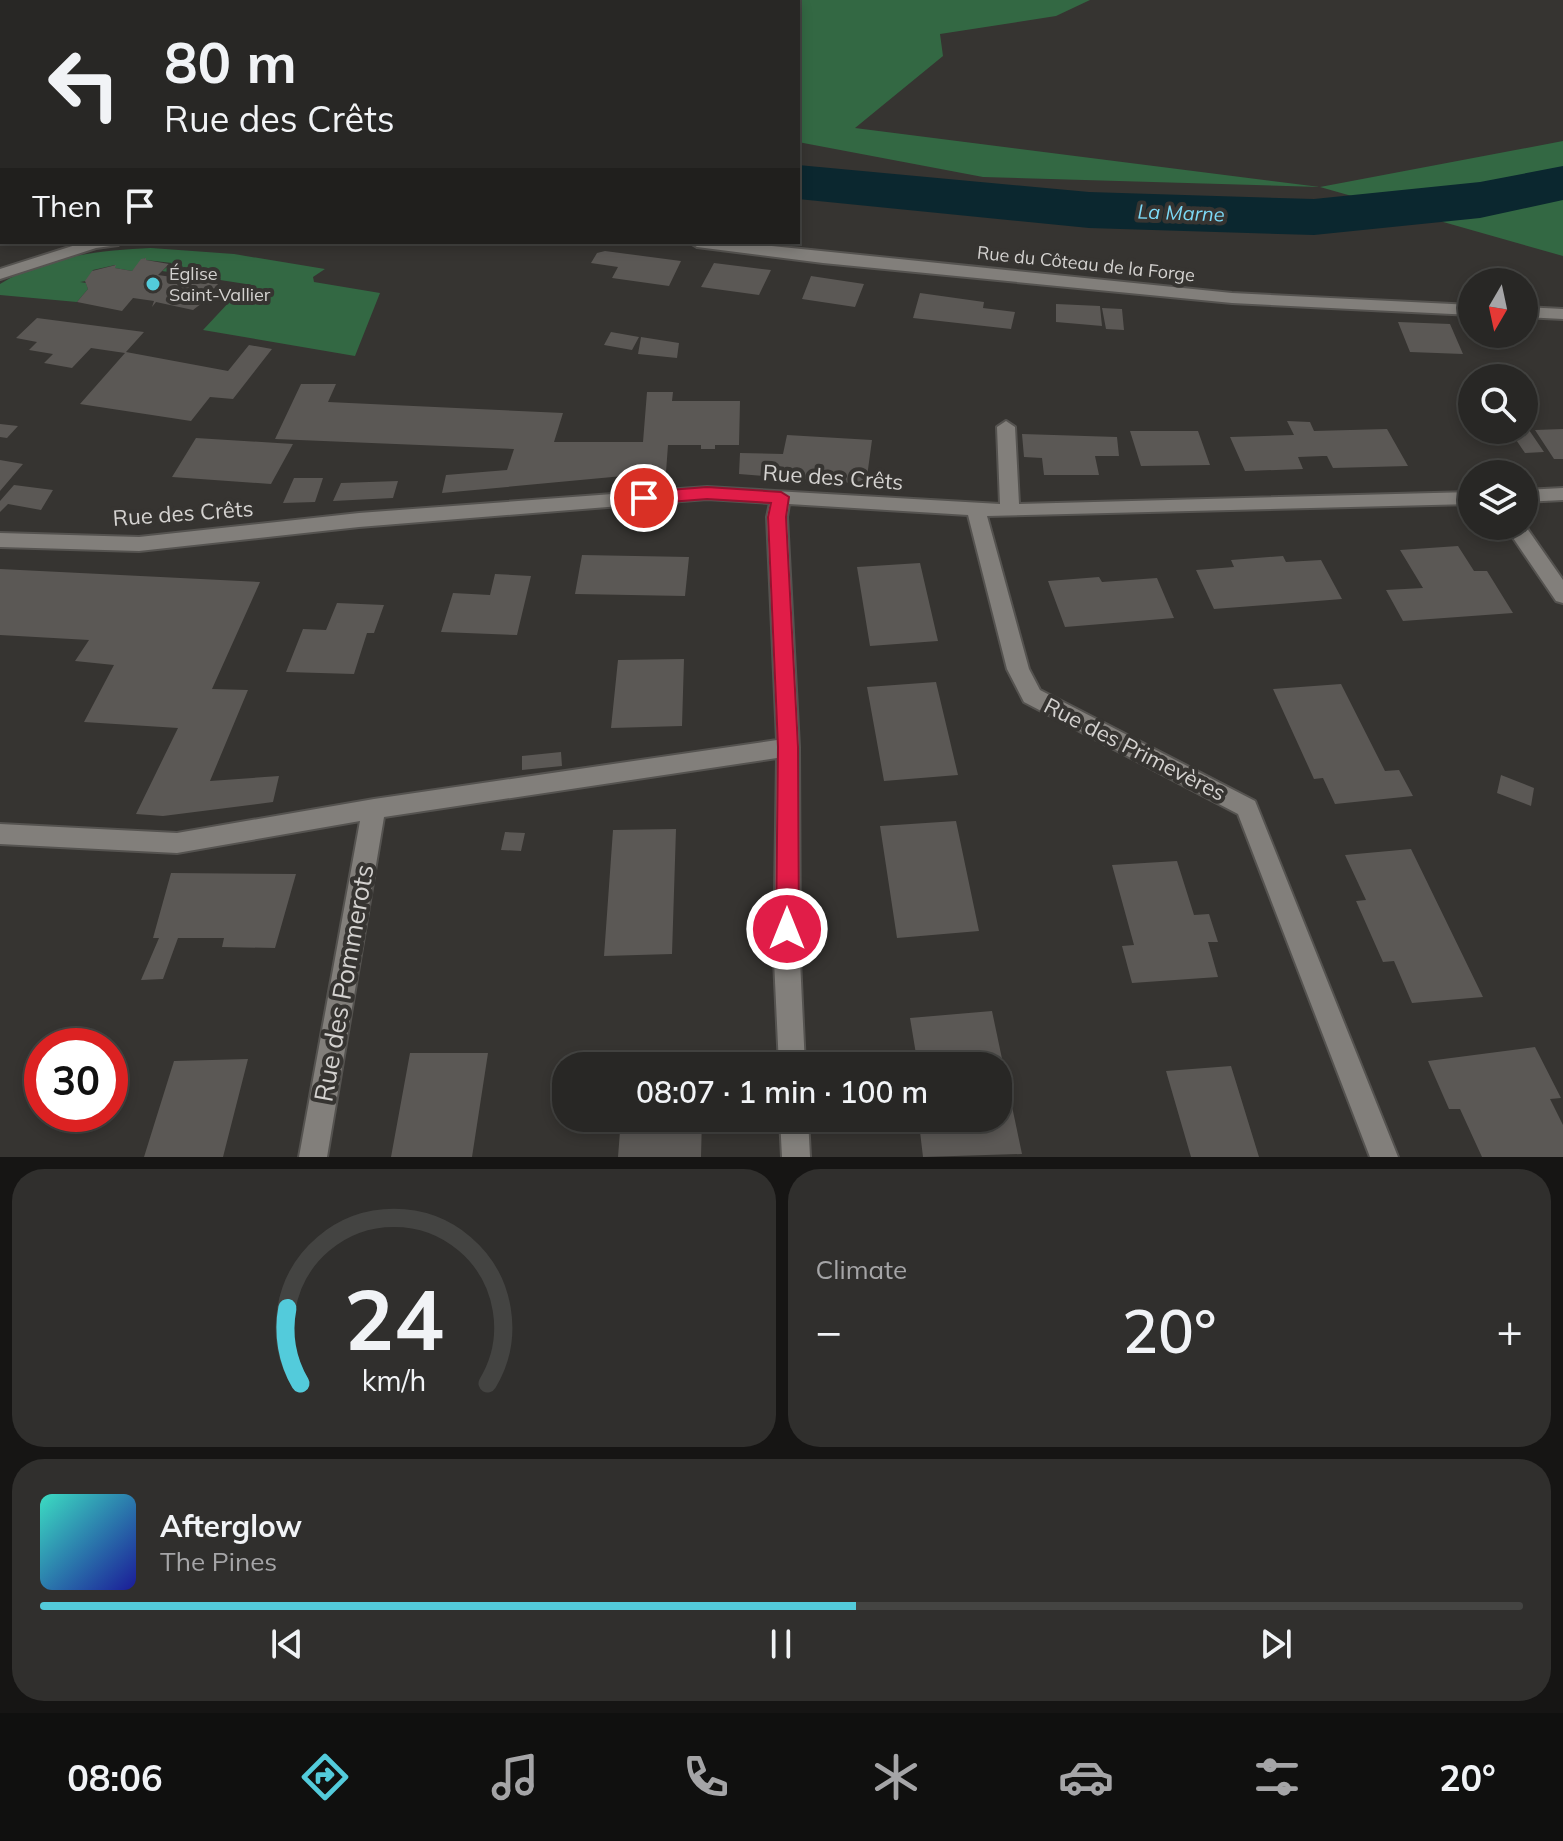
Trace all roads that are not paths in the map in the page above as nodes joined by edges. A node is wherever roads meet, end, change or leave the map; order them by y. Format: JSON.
{"nodes":[{"id":1,"x":94,"y":244,"type":"edge"},
{"id":2,"x":713,"y":244,"type":"edge"},
{"id":3,"x":0,"y":274,"type":"edge"},
{"id":4,"x":1458,"y":309,"type":"edge"},
{"id":5,"x":1538,"y":313,"type":"edge"},
{"id":6,"x":1563,"y":314,"type":"edge"},
{"id":7,"x":1006,"y":427,"type":"dead end"},
{"id":8,"x":1563,"y":494,"type":"edge"},
{"id":9,"x":1538,"y":495,"type":"edge"},
{"id":10,"x":781,"y":497,"type":"junction"},
{"id":11,"x":1458,"y":498,"type":"edge"},
{"id":12,"x":976,"y":511,"type":"junction"},
{"id":13,"x":1010,"y":511,"type":"junction"},
{"id":14,"x":0,"y":540,"type":"edge"},
{"id":15,"x":1525,"y":540,"type":"edge"},
{"id":16,"x":1563,"y":596,"type":"edge"},
{"id":17,"x":788,"y":747,"type":"junction"},
{"id":18,"x":374,"y":809,"type":"junction"},
{"id":19,"x":0,"y":834,"type":"edge"},
{"id":20,"x":791,"y":1052,"type":"edge"},
{"id":21,"x":795,"y":1132,"type":"edge"},
{"id":22,"x":313,"y":1157,"type":"edge"},
{"id":23,"x":796,"y":1157,"type":"edge"},
{"id":24,"x":1384,"y":1157,"type":"edge"}],
"edges":[{"from":1,"to":3,"type":"street"},
{"from":2,"to":4,"type":"street","name":"Rue du Côteau de la Forge"},
{"from":5,"to":6,"type":"street"},
{"from":7,"to":13,"type":"street"},
{"from":8,"to":9,"type":"street"},
{"from":10,"to":12,"type":"street","name":"Rue des Crêts"},
{"from":10,"to":14,"type":"street","name":"Rue des Crêts"},
{"from":10,"to":17,"type":"street"},
{"from":11,"to":13,"type":"street","name":"Rue des Crêts"},
{"from":12,"to":13,"type":"street","name":"Rue des Crêts"},
{"from":12,"to":24,"type":"street","name":"Rue des Primevères"},
{"from":15,"to":16,"type":"street"},
{"from":17,"to":18,"type":"street"},
{"from":17,"to":20,"type":"street"},
{"from":18,"to":19,"type":"street"},
{"from":18,"to":22,"type":"street","name":"Rue des Pommerots"},
{"from":21,"to":23,"type":"street"}]}
